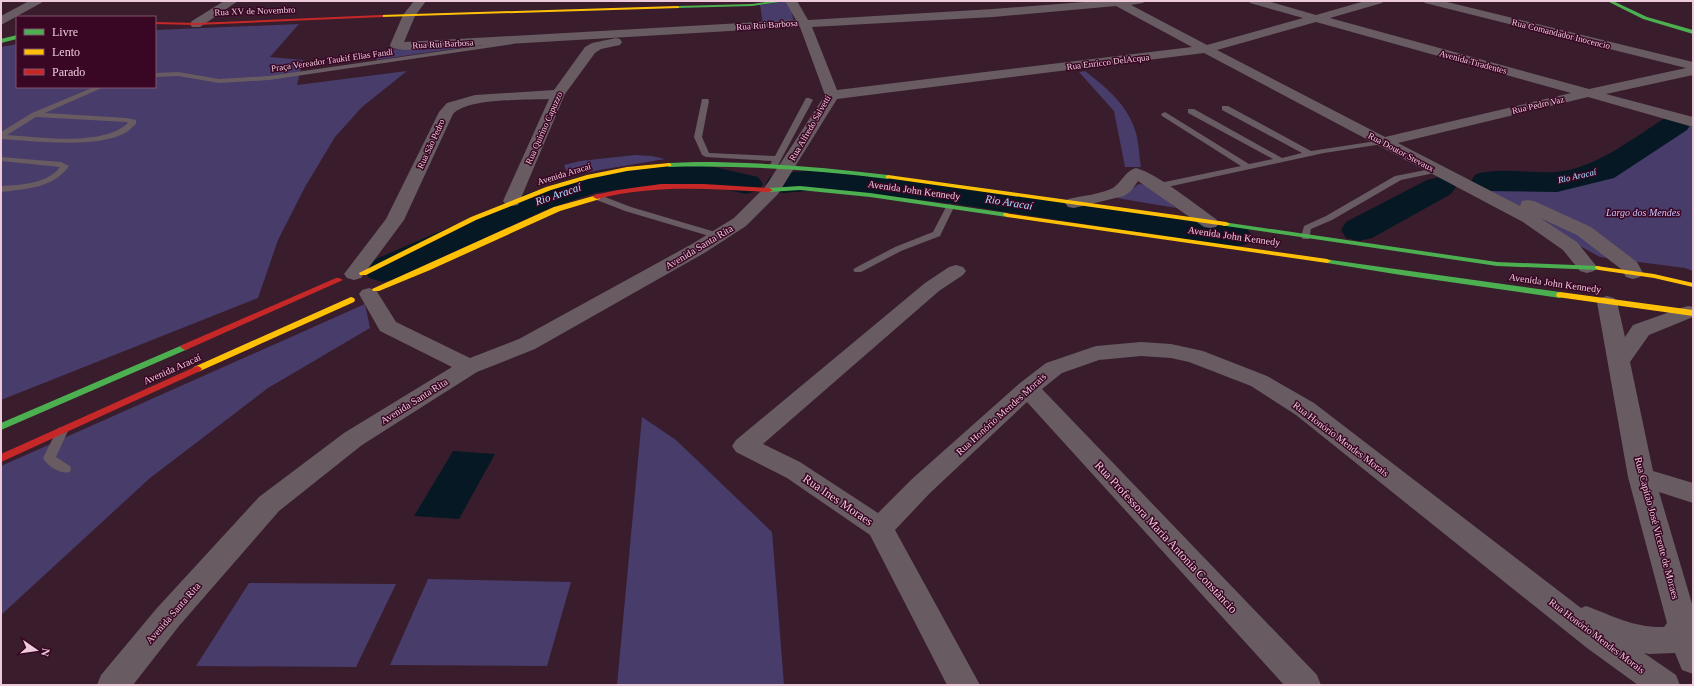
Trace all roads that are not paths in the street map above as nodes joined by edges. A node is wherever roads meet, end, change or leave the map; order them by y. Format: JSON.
{"nodes":[{"id":1,"x":37,"y":1,"type":"edge"},
{"id":2,"x":232,"y":1,"type":"edge"},
{"id":3,"x":420,"y":1,"type":"edge"},
{"id":4,"x":785,"y":1,"type":"edge"},
{"id":5,"x":791,"y":1,"type":"edge"},
{"id":6,"x":975,"y":1,"type":"edge"},
{"id":7,"x":1139,"y":1,"type":"edge"},
{"id":8,"x":1254,"y":1,"type":"edge"},
{"id":9,"x":1378,"y":1,"type":"edge"},
{"id":10,"x":1429,"y":1,"type":"edge"},
{"id":11,"x":1609,"y":1,"type":"edge"},
{"id":12,"x":1116,"y":2,"type":"edge"},
{"id":13,"x":993,"y":13,"type":"junction"},
{"id":14,"x":409,"y":15,"type":"junction"},
{"id":15,"x":1675,"y":17,"type":"dead end"},
{"id":16,"x":1314,"y":18,"type":"junction"},
{"id":17,"x":1,"y":21,"type":"edge"},
{"id":18,"x":804,"y":23,"type":"junction"},
{"id":19,"x":156,"y":24,"type":"edge"},
{"id":20,"x":196,"y":24,"type":"junction"},
{"id":21,"x":1693,"y":24,"type":"edge"},
{"id":22,"x":16,"y":26,"type":"edge"},
{"id":23,"x":1,"y":28,"type":"edge"},
{"id":24,"x":672,"y":32,"type":"junction"},
{"id":25,"x":1693,"y":32,"type":"edge"},
{"id":26,"x":16,"y":37,"type":"edge"},
{"id":27,"x":16,"y":40,"type":"edge"},
{"id":28,"x":535,"y":40,"type":"junction"},
{"id":29,"x":1,"y":42,"type":"edge"},
{"id":30,"x":1206,"y":49,"type":"junction"},
{"id":31,"x":1693,"y":66,"type":"edge"},
{"id":32,"x":1693,"y":71,"type":"edge"},
{"id":33,"x":156,"y":75,"type":"edge"},
{"id":34,"x":98,"y":88,"type":"edge"},
{"id":35,"x":1589,"y":93,"type":"junction"},
{"id":36,"x":558,"y":94,"type":"junction"},
{"id":37,"x":832,"y":95,"type":"junction"},
{"id":38,"x":809,"y":100,"type":"dead end"},
{"id":39,"x":705,"y":101,"type":"dead end"},
{"id":40,"x":1225,"y":108,"type":"dead end"},
{"id":41,"x":1191,"y":111,"type":"dead end"},
{"id":42,"x":1165,"y":114,"type":"dead end"},
{"id":43,"x":35,"y":115,"type":"junction"},
{"id":44,"x":1693,"y":122,"type":"edge"},
{"id":45,"x":1,"y":136,"type":"edge"},
{"id":46,"x":1382,"y":142,"type":"junction"},
{"id":47,"x":1310,"y":154,"type":"junction"},
{"id":48,"x":1,"y":159,"type":"edge"},
{"id":49,"x":1280,"y":160,"type":"junction"},
{"id":50,"x":780,"y":166,"type":"junction"},
{"id":51,"x":1248,"y":167,"type":"junction"},
{"id":52,"x":1442,"y":173,"type":"junction"},
{"id":53,"x":1158,"y":186,"type":"junction"},
{"id":54,"x":773,"y":188,"type":"junction"},
{"id":55,"x":1,"y":189,"type":"edge"},
{"id":56,"x":597,"y":197,"type":"junction"},
{"id":57,"x":512,"y":201,"type":"junction"},
{"id":58,"x":1074,"y":203,"type":"junction"},
{"id":59,"x":950,"y":206,"type":"junction"},
{"id":60,"x":1210,"y":223,"type":"junction"},
{"id":61,"x":718,"y":236,"type":"junction"},
{"id":62,"x":1306,"y":237,"type":"junction"},
{"id":63,"x":1263,"y":241,"type":"junction"},
{"id":64,"x":858,"y":270,"type":"dead end"},
{"id":65,"x":956,"y":271,"type":"dead end"},
{"id":66,"x":1589,"y":271,"type":"junction"},
{"id":67,"x":1633,"y":273,"type":"junction"},
{"id":68,"x":352,"y":276,"type":"junction"},
{"id":69,"x":1693,"y":285,"type":"edge"},
{"id":70,"x":366,"y":294,"type":"junction"},
{"id":71,"x":1603,"y":295,"type":"junction"},
{"id":72,"x":1690,"y":312,"type":"edge"},
{"id":73,"x":1619,"y":361,"type":"junction"},
{"id":74,"x":469,"y":367,"type":"junction"},
{"id":75,"x":1028,"y":388,"type":"junction"},
{"id":76,"x":1,"y":427,"type":"edge"},
{"id":77,"x":60,"y":428,"type":"junction"},
{"id":78,"x":1,"y":458,"type":"edge"},
{"id":79,"x":65,"y":469,"type":"dead end"},
{"id":80,"x":1641,"y":477,"type":"junction"},
{"id":81,"x":1693,"y":493,"type":"edge"},
{"id":82,"x":880,"y":528,"type":"junction"},
{"id":83,"x":1683,"y":591,"type":"edge"},
{"id":84,"x":1548,"y":600,"type":"junction"},
{"id":85,"x":1683,"y":625,"type":"junction"},
{"id":86,"x":1693,"y":660,"type":"edge"},
{"id":87,"x":113,"y":685,"type":"edge"},
{"id":88,"x":964,"y":685,"type":"edge"},
{"id":89,"x":1305,"y":685,"type":"edge"},
{"id":90,"x":1664,"y":685,"type":"edge"}],
"edges":[{"from":1,"to":17,"type":"street"},
{"from":2,"to":20,"type":"street"},
{"from":3,"to":14,"type":"street"},
{"from":4,"to":14,"type":"main road","name":"Rua XV de Novembro"},
{"from":5,"to":18,"type":"street","name":"Rua Alfredo Salvetti"},
{"from":6,"to":13,"type":"street"},
{"from":7,"to":12,"type":"street","name":"Rua Rui Barbosa"},
{"from":8,"to":16,"type":"street","name":"Avenida Tiradentes"},
{"from":9,"to":16,"type":"street","name":"Rua Enricco DelAcqua"},
{"from":10,"to":31,"type":"street","name":"Rua Comandador Inocencio"},
{"from":11,"to":25,"type":"main road"},
{"from":12,"to":13,"type":"street","name":"Rua Rui Barbosa"},
{"from":12,"to":30,"type":"street","name":"Rua Doutor Stevaux"},
{"from":13,"to":18,"type":"street","name":"Rua Rui Barbosa"},
{"from":14,"to":20,"type":"main road","name":"Rua XV de Novembro"},
{"from":14,"to":28,"type":"street","name":"Rua Rui Barbosa"},
{"from":15,"to":21,"type":"main road"},
{"from":16,"to":30,"type":"street","name":"Rua Enricco DelAcqua"},
{"from":16,"to":35,"type":"street","name":"Avenida Tiradentes"},
{"from":18,"to":24,"type":"street","name":"Rua Rui Barbosa"},
{"from":18,"to":37,"type":"street","name":"Rua Alfredo Salvetti"},
{"from":19,"to":20,"type":"main road","name":"Rua XV de Novembro"},
{"from":22,"to":23,"type":"street"},
{"from":24,"to":28,"type":"street","name":"Rua Rui Barbosa"},
{"from":24,"to":36,"type":"street","name":"Rua Quirino Capuzzo"},
{"from":26,"to":29,"type":"main road"},
{"from":27,"to":29,"type":"main road"},
{"from":28,"to":33,"type":"lane","name":"Praça Vereador Taukif Elias Fandi"},
{"from":30,"to":37,"type":"street","name":"Rua Enricco DelAcqua"},
{"from":30,"to":46,"type":"street","name":"Rua Doutor Stevaux"},
{"from":32,"to":35,"type":"street","name":"Rua Pedro Vaz"},
{"from":34,"to":43,"type":"lane"},
{"from":35,"to":44,"type":"street","name":"Avenida Tiradentes"},
{"from":35,"to":46,"type":"street","name":"Rua Pedro Vaz"},
{"from":36,"to":57,"type":"street","name":"Rua Quirino Capuzzo"},
{"from":36,"to":68,"type":"street","name":"Rua São Pedro"},
{"from":37,"to":50,"type":"street","name":"Rua Alfredo Salvetti"},
{"from":38,"to":50,"type":"lane"},
{"from":39,"to":50,"type":"lane"},
{"from":40,"to":47,"type":"lane"},
{"from":41,"to":49,"type":"lane"},
{"from":42,"to":51,"type":"lane"},
{"from":43,"to":45,"type":"lane"},
{"from":43,"to":45,"type":"lane"},
{"from":46,"to":47,"type":"lane"},
{"from":46,"to":52,"type":"street","name":"Rua Doutor Stevaux"},
{"from":47,"to":49,"type":"lane"},
{"from":48,"to":55,"type":"lane"},
{"from":49,"to":51,"type":"lane"},
{"from":50,"to":54,"type":"street","name":"Rua Alfredo Salvetti"},
{"from":50,"to":57,"type":"main road","name":"Avenida Aracaí"},
{"from":50,"to":58,"type":"main road","name":"Avenida John Kennedy"},
{"from":51,"to":53,"type":"lane"},
{"from":52,"to":62,"type":"lane"},
{"from":52,"to":66,"type":"street","name":"Rua Doutor Stevaux"},
{"from":52,"to":67,"type":"street"},
{"from":53,"to":58,"type":"street"},
{"from":53,"to":60,"type":"street"},
{"from":54,"to":56,"type":"main road","name":"Avenida Aracaí"},
{"from":54,"to":59,"type":"main road","name":"Avenida John Kennedy"},
{"from":54,"to":61,"type":"street","name":"Avenida Santa Rita"},
{"from":56,"to":61,"type":"lane"},
{"from":56,"to":70,"type":"main road","name":"Avenida Aracaí"},
{"from":57,"to":68,"type":"main road","name":"Avenida Aracaí"},
{"from":58,"to":60,"type":"main road","name":"Avenida John Kennedy"},
{"from":59,"to":63,"type":"main road","name":"Avenida John Kennedy"},
{"from":59,"to":64,"type":"lane"},
{"from":60,"to":63,"type":"main road","name":"Avenida John Kennedy"},
{"from":61,"to":74,"type":"street","name":"Avenida Santa Rita"},
{"from":62,"to":63,"type":"main road","name":"Avenida John Kennedy"},
{"from":62,"to":66,"type":"main road","name":"Avenida John Kennedy"},
{"from":63,"to":71,"type":"main road","name":"Avenida John Kennedy"},
{"from":65,"to":82,"type":"street","name":"Rua Ines Moraes"},
{"from":66,"to":67,"type":"main road","name":"Avenida John Kennedy"},
{"from":67,"to":69,"type":"main road","name":"Avenida John Kennedy"},
{"from":68,"to":70,"type":"main road"},
{"from":68,"to":70,"type":"main road"},
{"from":68,"to":76,"type":"main road","name":"Avenida Aracaí"},
{"from":70,"to":74,"type":"street"},
{"from":70,"to":77,"type":"main road","name":"Avenida Aracaí"},
{"from":71,"to":72,"type":"main road","name":"Avenida John Kennedy"},
{"from":71,"to":73,"type":"street","name":"Rua Capitão José Vicente de Moraes"},
{"from":72,"to":73,"type":"street"},
{"from":73,"to":80,"type":"street","name":"Rua Capitão José Vicente de Moraes"},
{"from":74,"to":87,"type":"street","name":"Avenida Santa Rita"},
{"from":75,"to":82,"type":"street","name":"Rua Honório Mendes Morais"},
{"from":75,"to":84,"type":"street","name":"Rua Honório Mendes Morais"},
{"from":75,"to":89,"type":"street","name":"Rua Professora Maria Antonia Constâncio"},
{"from":77,"to":78,"type":"main road","name":"Avenida Aracaí"},
{"from":77,"to":79,"type":"lane"},
{"from":80,"to":81,"type":"street"},
{"from":80,"to":83,"type":"street","name":"Rua Capitão José Vicente de Moraes"},
{"from":82,"to":88,"type":"street"},
{"from":83,"to":85,"type":"street","name":"Rua Capitão José Vicente de Moraes"},
{"from":84,"to":85,"type":"street"},
{"from":84,"to":90,"type":"street","name":"Rua Honório Mendes Morais"},
{"from":85,"to":86,"type":"street","name":"Rua Capitão José Vicente de Moraes"}]}
